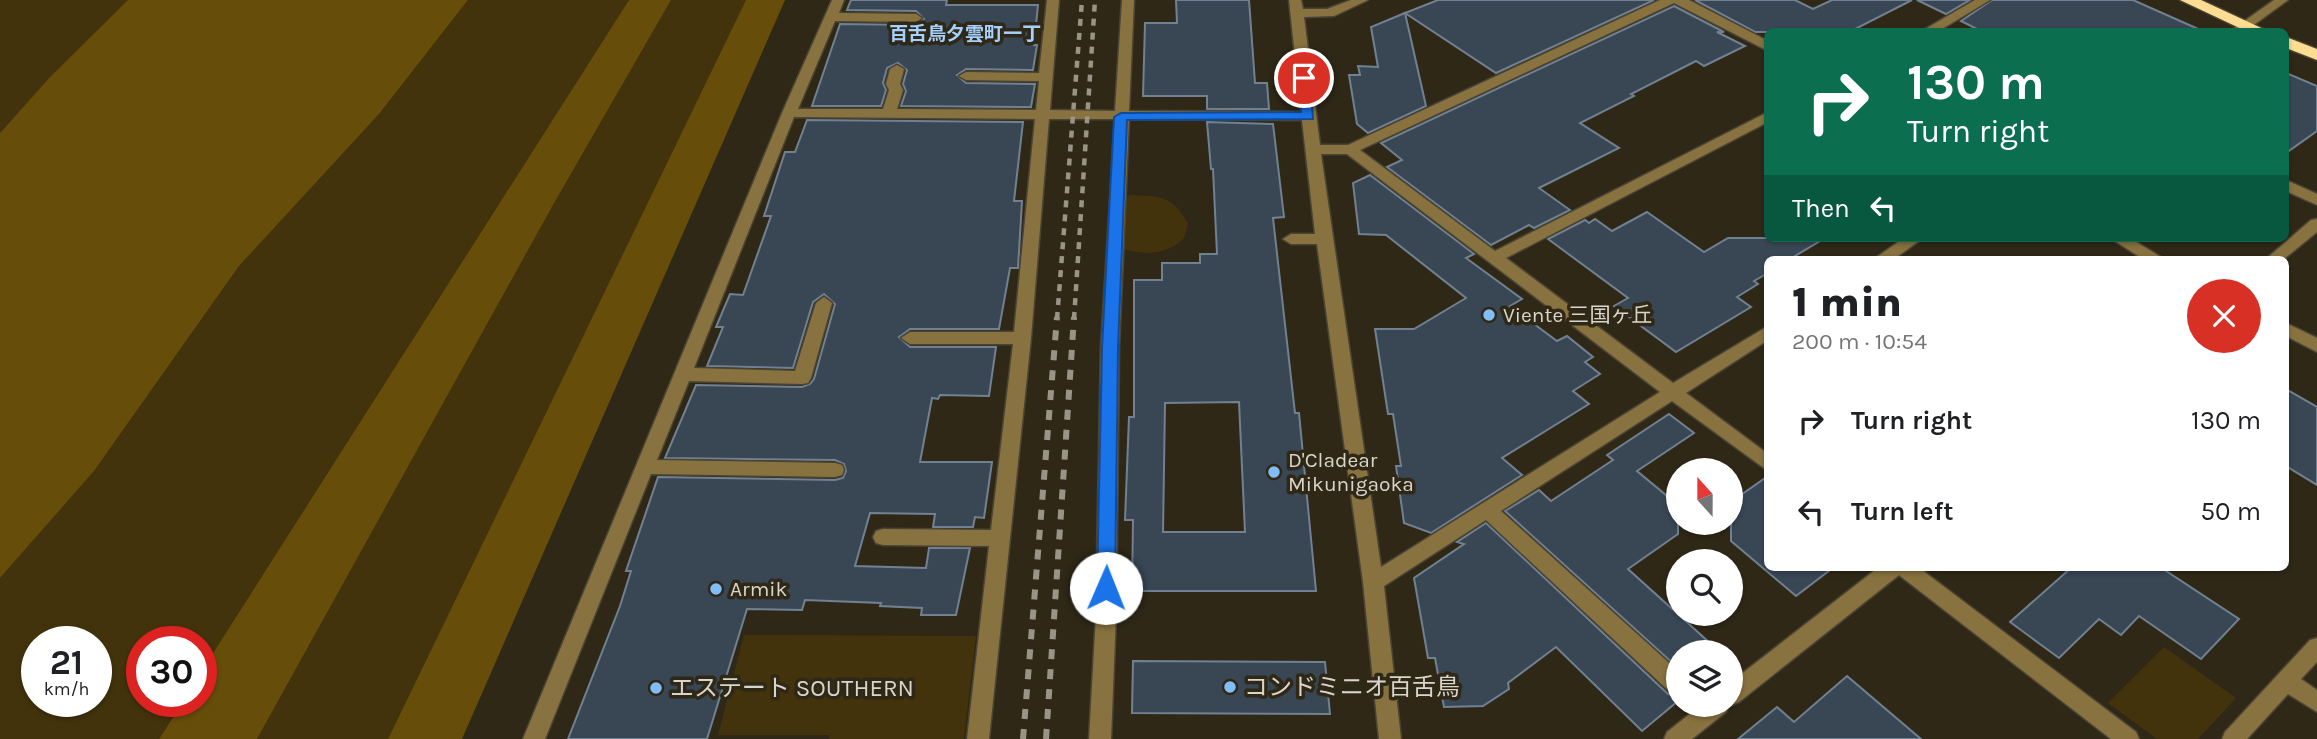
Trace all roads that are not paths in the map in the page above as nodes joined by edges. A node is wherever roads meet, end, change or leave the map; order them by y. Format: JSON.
{"nodes":[{"id":1,"x":1053,"y":0,"type":"edge"},
{"id":2,"x":1128,"y":0,"type":"edge"},
{"id":3,"x":1362,"y":0,"type":"edge"},
{"id":4,"x":1670,"y":0,"type":"edge"},
{"id":5,"x":1679,"y":0,"type":"edge"},
{"id":6,"x":1954,"y":0,"type":"edge"},
{"id":7,"x":1984,"y":0,"type":"edge"},
{"id":8,"x":2188,"y":0,"type":"edge"},
{"id":9,"x":2282,"y":0,"type":"edge"},
{"id":10,"x":1296,"y":7,"type":"edge"},
{"id":11,"x":834,"y":8,"type":"edge"},
{"id":12,"x":1970,"y":8,"type":"junction"},
{"id":13,"x":916,"y":18,"type":"dead end"},
{"id":14,"x":1933,"y":28,"type":"edge"},
{"id":15,"x":2240,"y":28,"type":"edge"},
{"id":16,"x":2289,"y":43,"type":"edge"},
{"id":17,"x":1764,"y":45,"type":"edge"},
{"id":18,"x":2317,"y":55,"type":"edge"},
{"id":19,"x":897,"y":69,"type":"dead end"},
{"id":20,"x":966,"y":76,"type":"dead end"},
{"id":21,"x":1047,"y":77,"type":"junction"},
{"id":22,"x":789,"y":113,"type":"junction"},
{"id":23,"x":889,"y":114,"type":"junction"},
{"id":24,"x":1049,"y":116,"type":"junction"},
{"id":25,"x":1113,"y":116,"type":"junction"},
{"id":26,"x":1308,"y":116,"type":"junction"},
{"id":27,"x":1764,"y":118,"type":"edge"},
{"id":28,"x":1312,"y":149,"type":"junction"},
{"id":29,"x":1350,"y":149,"type":"junction"},
{"id":30,"x":2289,"y":186,"type":"edge"},
{"id":31,"x":2317,"y":200,"type":"edge"},
{"id":32,"x":2317,"y":224,"type":"edge"},
{"id":33,"x":1291,"y":239,"type":"dead end"},
{"id":34,"x":1324,"y":239,"type":"junction"},
{"id":35,"x":1908,"y":242,"type":"edge"},
{"id":36,"x":2125,"y":242,"type":"edge"},
{"id":37,"x":1887,"y":256,"type":"edge"},
{"id":38,"x":2151,"y":256,"type":"edge"},
{"id":39,"x":2278,"y":256,"type":"edge"},
{"id":40,"x":1494,"y":258,"type":"junction"},
{"id":41,"x":824,"y":303,"type":"dead end"},
{"id":42,"x":2289,"y":331,"type":"edge"},
{"id":43,"x":1764,"y":335,"type":"edge"},
{"id":44,"x":909,"y":338,"type":"dead end"},
{"id":45,"x":1022,"y":338,"type":"junction"},
{"id":46,"x":2317,"y":346,"type":"edge"},
{"id":47,"x":683,"y":374,"type":"junction"},
{"id":48,"x":1674,"y":392,"type":"junction"},
{"id":49,"x":1764,"y":461,"type":"edge"},
{"id":50,"x":645,"y":467,"type":"junction"},
{"id":51,"x":835,"y":470,"type":"dead end"},
{"id":52,"x":1489,"y":511,"type":"junction"},
{"id":53,"x":883,"y":537,"type":"dead end"},
{"id":54,"x":1000,"y":538,"type":"junction"},
{"id":55,"x":1889,"y":571,"type":"edge"},
{"id":56,"x":1908,"y":571,"type":"edge"},
{"id":57,"x":1374,"y":582,"type":"junction"},
{"id":58,"x":2317,"y":647,"type":"edge"},
{"id":59,"x":1666,"y":674,"type":"edge"},
{"id":60,"x":2286,"y":681,"type":"junction"},
{"id":61,"x":1743,"y":686,"type":"edge"},
{"id":62,"x":2317,"y":702,"type":"edge"},
{"id":63,"x":1699,"y":717,"type":"edge"},
{"id":64,"x":534,"y":739,"type":"edge"},
{"id":65,"x":978,"y":739,"type":"edge"},
{"id":66,"x":1100,"y":739,"type":"edge"},
{"id":67,"x":1390,"y":739,"type":"edge"},
{"id":68,"x":1675,"y":739,"type":"edge"},
{"id":69,"x":2128,"y":739,"type":"edge"},
{"id":70,"x":2233,"y":739,"type":"edge"}],
"edges":[{"from":1,"to":21,"type":"street"},
{"from":2,"to":25,"type":"street"},
{"from":3,"to":10,"type":"street"},
{"from":4,"to":29,"type":"street"},
{"from":5,"to":17,"type":"street"},
{"from":6,"to":12,"type":"street"},
{"from":7,"to":12,"type":"street"},
{"from":8,"to":15,"type":"highway"},
{"from":9,"to":15,"type":"street"},
{"from":10,"to":26,"type":"street"},
{"from":11,"to":13,"type":"street"},
{"from":11,"to":22,"type":"street"},
{"from":12,"to":14,"type":"street"},
{"from":16,"to":18,"type":"highway"},
{"from":19,"to":23,"type":"street"},
{"from":20,"to":21,"type":"street"},
{"from":21,"to":24,"type":"street"},
{"from":22,"to":23,"type":"street"},
{"from":22,"to":47,"type":"street"},
{"from":23,"to":24,"type":"street"},
{"from":24,"to":25,"type":"street"},
{"from":24,"to":45,"type":"street"},
{"from":25,"to":26,"type":"street"},
{"from":25,"to":66,"type":"street"},
{"from":26,"to":28,"type":"street"},
{"from":27,"to":40,"type":"street"},
{"from":28,"to":29,"type":"street"},
{"from":28,"to":34,"type":"street"},
{"from":29,"to":40,"type":"street"},
{"from":30,"to":31,"type":"street"},
{"from":32,"to":39,"type":"street"},
{"from":33,"to":34,"type":"street"},
{"from":34,"to":57,"type":"street"},
{"from":35,"to":37,"type":"street"},
{"from":36,"to":38,"type":"street"},
{"from":40,"to":48,"type":"street"},
{"from":41,"to":47,"type":"street"},
{"from":42,"to":46,"type":"street"},
{"from":43,"to":48,"type":"street"},
{"from":44,"to":45,"type":"street"},
{"from":45,"to":54,"type":"street"},
{"from":47,"to":50,"type":"street"},
{"from":48,"to":49,"type":"street"},
{"from":48,"to":52,"type":"street"},
{"from":50,"to":51,"type":"street"},
{"from":50,"to":64,"type":"street"},
{"from":52,"to":57,"type":"street"},
{"from":52,"to":59,"type":"street"},
{"from":53,"to":54,"type":"street"},
{"from":54,"to":65,"type":"street"},
{"from":55,"to":61,"type":"street"},
{"from":56,"to":69,"type":"street"},
{"from":57,"to":67,"type":"street"},
{"from":58,"to":60,"type":"street"},
{"from":60,"to":62,"type":"street"},
{"from":60,"to":70,"type":"street"},
{"from":63,"to":68,"type":"street"}]}
